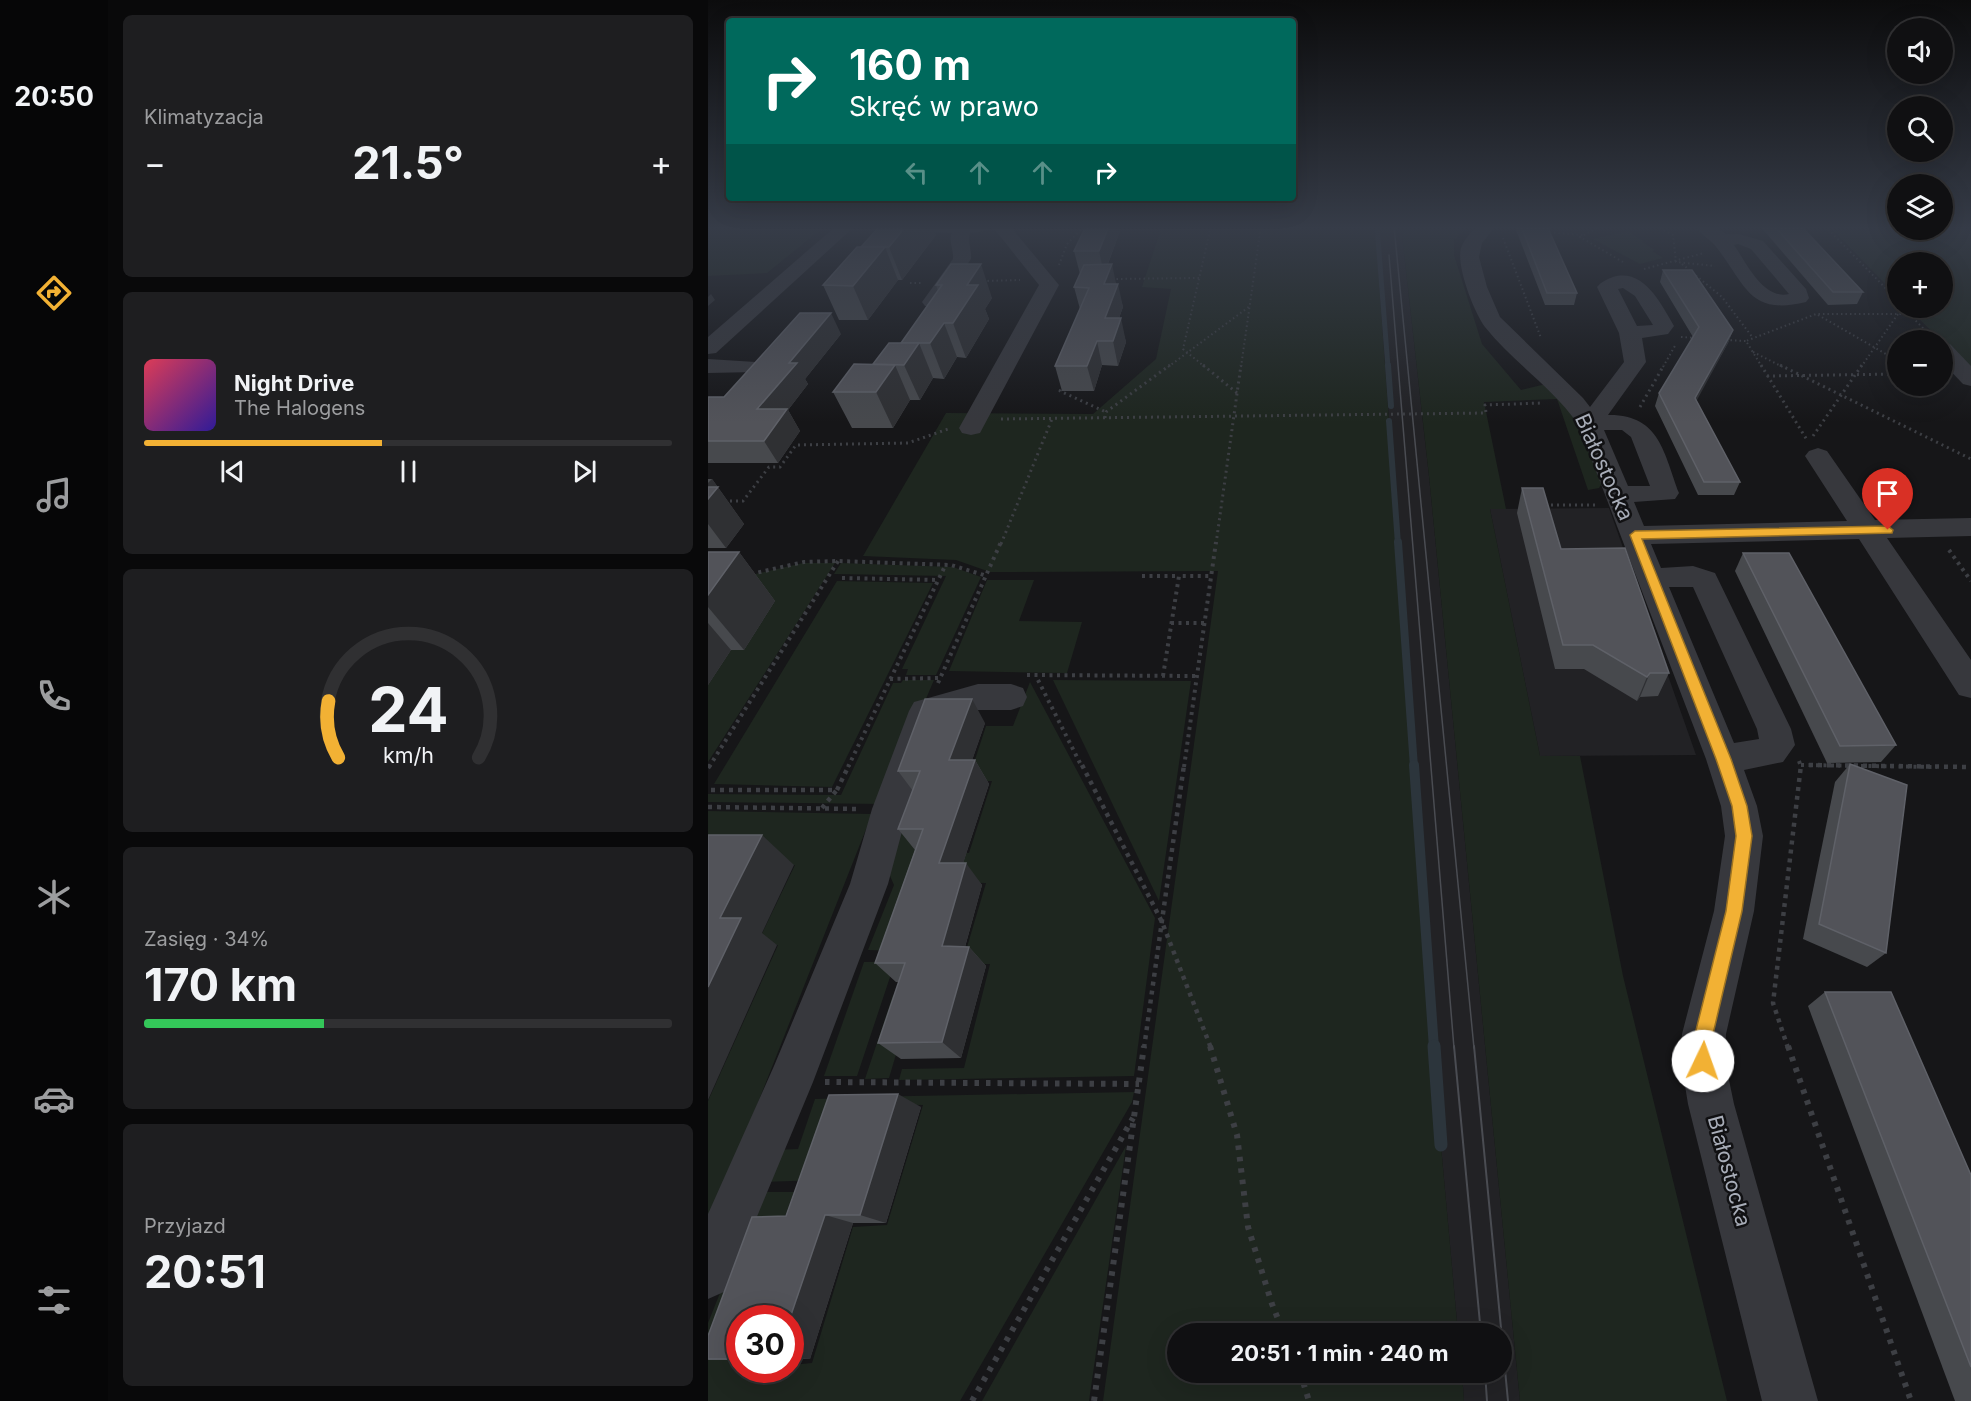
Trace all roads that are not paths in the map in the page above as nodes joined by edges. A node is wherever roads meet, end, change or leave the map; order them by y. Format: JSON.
{"nodes":[{"id":1,"x":772,"y":291,"type":"edge"},
{"id":2,"x":940,"y":291,"type":"edge"},
{"id":3,"x":1045,"y":291,"type":"edge"},
{"id":4,"x":1480,"y":291,"type":"edge"},
{"id":5,"x":1757,"y":291,"type":"edge"},
{"id":6,"x":1798,"y":291,"type":"edge"},
{"id":7,"x":919,"y":321,"type":"edge"},
{"id":8,"x":1630,"y":333,"type":"dead end"},
{"id":9,"x":708,"y":348,"type":"edge"},
{"id":10,"x":1953,"y":360,"type":"edge"},
{"id":11,"x":708,"y":366,"type":"edge"},
{"id":12,"x":748,"y":367,"type":"edge"},
{"id":13,"x":1971,"y":379,"type":"edge"},
{"id":14,"x":1590,"y":424,"type":"junction"},
{"id":15,"x":966,"y":425,"type":"road end"},
{"id":16,"x":1818,"y":456,"type":"dead end"},
{"id":17,"x":1625,"y":512,"type":"junction"},
{"id":18,"x":1971,"y":527,"type":"edge"},
{"id":19,"x":1867,"y":531,"type":"junction"},
{"id":20,"x":1652,"y":578,"type":"junction"},
{"id":21,"x":1024,"y":684,"type":"road end"},
{"id":22,"x":1971,"y":686,"type":"edge"},
{"id":23,"x":1723,"y":759,"type":"junction"},
{"id":24,"x":708,"y":1273,"type":"edge"},
{"id":25,"x":1790,"y":1401,"type":"edge"}],
"edges":[{"from":1,"to":9,"type":"street"},
{"from":2,"to":7,"type":"street"},
{"from":3,"to":15,"type":"street"},
{"from":4,"to":14,"type":"street","name":"Białostocka"},
{"from":5,"to":6,"type":"street"},
{"from":8,"to":14,"type":"street"},
{"from":10,"to":13,"type":"street"},
{"from":11,"to":12,"type":"street"},
{"from":14,"to":17,"type":"street","name":"Białostocka"},
{"from":14,"to":17,"type":"street"},
{"from":16,"to":19,"type":"street"},
{"from":17,"to":19,"type":"street"},
{"from":17,"to":20,"type":"street","name":"Białostocka"},
{"from":18,"to":19,"type":"street"},
{"from":19,"to":22,"type":"street"},
{"from":20,"to":23,"type":"street","name":"Białostocka"},
{"from":20,"to":23,"type":"street"},
{"from":21,"to":24,"type":"street"},
{"from":23,"to":25,"type":"street","name":"Białostocka"}]}
